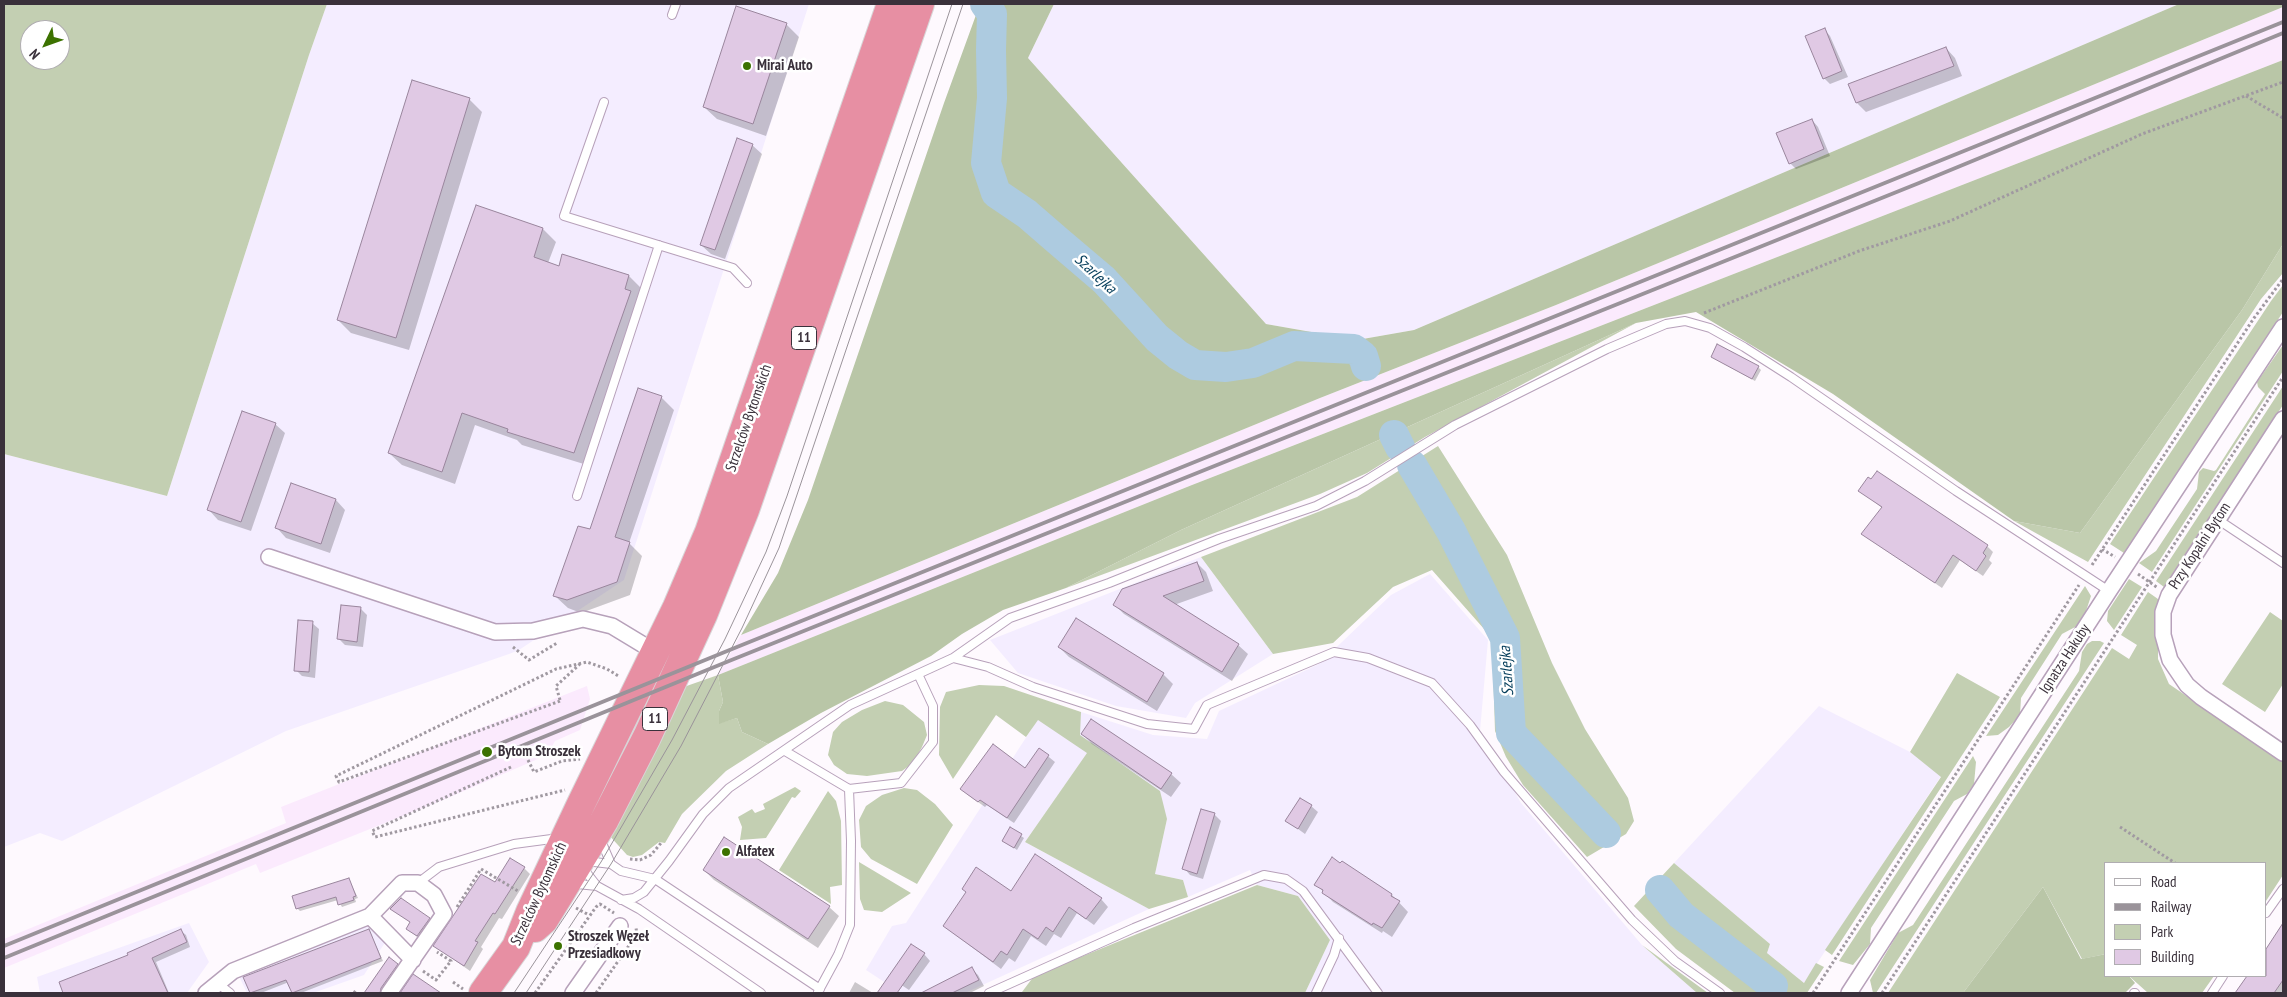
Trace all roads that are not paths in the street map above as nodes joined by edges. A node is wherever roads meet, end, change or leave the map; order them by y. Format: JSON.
{"nodes":[{"id":1,"x":676,"y":4,"type":"edge"},
{"id":2,"x":891,"y":4,"type":"edge"},
{"id":3,"x":920,"y":4,"type":"edge"},
{"id":4,"x":672,"y":15,"type":"dead end"},
{"id":5,"x":604,"y":102,"type":"dead end"},
{"id":6,"x":659,"y":245,"type":"junction"},
{"id":7,"x":747,"y":283,"type":"dead end"},
{"id":8,"x":2283,"y":327,"type":"edge"},
{"id":9,"x":2283,"y":419,"type":"edge"},
{"id":10,"x":577,"y":496,"type":"dead end"},
{"id":11,"x":2217,"y":519,"type":"junction"},
{"id":12,"x":269,"y":557,"type":"dead end"},
{"id":13,"x":2283,"y":563,"type":"edge"},
{"id":14,"x":2109,"y":591,"type":"junction"},
{"id":15,"x":655,"y":652,"type":"junction"},
{"id":16,"x":953,"y":658,"type":"junction"},
{"id":17,"x":918,"y":674,"type":"junction"},
{"id":18,"x":785,"y":751,"type":"junction"},
{"id":19,"x":2283,"y":753,"type":"edge"},
{"id":20,"x":849,"y":789,"type":"junction"},
{"id":21,"x":604,"y":821,"type":"junction"},
{"id":22,"x":567,"y":862,"type":"junction"},
{"id":23,"x":611,"y":864,"type":"junction"},
{"id":24,"x":655,"y":879,"type":"junction"},
{"id":25,"x":418,"y":883,"type":"junction"},
{"id":26,"x":597,"y":886,"type":"junction"},
{"id":27,"x":2283,"y":889,"type":"edge"},
{"id":28,"x":621,"y":900,"type":"junction"},
{"id":29,"x":2267,"y":912,"type":"edge"},
{"id":30,"x":370,"y":916,"type":"junction"},
{"id":31,"x":620,"y":926,"type":"dead end"},
{"id":32,"x":1339,"y":938,"type":"junction"},
{"id":33,"x":412,"y":960,"type":"junction"},
{"id":34,"x":2222,"y":977,"type":"edge"},
{"id":35,"x":217,"y":982,"type":"junction"},
{"id":36,"x":471,"y":991,"type":"edge"},
{"id":37,"x":818,"y":991,"type":"edge"},
{"id":38,"x":206,"y":993,"type":"edge"},
{"id":39,"x":230,"y":993,"type":"edge"},
{"id":40,"x":389,"y":993,"type":"edge"},
{"id":41,"x":573,"y":993,"type":"edge"},
{"id":42,"x":761,"y":993,"type":"edge"},
{"id":43,"x":989,"y":993,"type":"edge"},
{"id":44,"x":1316,"y":993,"type":"edge"},
{"id":45,"x":1378,"y":993,"type":"edge"},
{"id":46,"x":1720,"y":993,"type":"edge"},
{"id":47,"x":1849,"y":993,"type":"edge"},
{"id":48,"x":2212,"y":993,"type":"edge"}],
"edges":[{"from":1,"to":4,"type":"lane"},
{"from":2,"to":15,"type":"highway","name":"Strzelców Bytomskich","number":"11"},
{"from":3,"to":21,"type":"highway","number":"11"},
{"from":5,"to":6,"type":"lane"},
{"from":6,"to":7,"type":"lane"},
{"from":6,"to":10,"type":"lane"},
{"from":8,"to":14,"type":"street","name":"Ignatza Hakuby"},
{"from":9,"to":11,"type":"street","name":"Przy Kopalni Bytom"},
{"from":11,"to":13,"type":"lane"},
{"from":11,"to":19,"type":"street","name":"Przy Kopalni Bytom"},
{"from":12,"to":15,"type":"street"},
{"from":14,"to":16,"type":"lane"},
{"from":14,"to":47,"type":"street","name":"Ignatza Hakuby"},
{"from":15,"to":22,"type":"highway","name":"Strzelców Bytomskich","number":"11"},
{"from":16,"to":17,"type":"lane"},
{"from":16,"to":46,"type":"lane"},
{"from":17,"to":18,"type":"lane"},
{"from":17,"to":20,"type":"lane"},
{"from":18,"to":20,"type":"lane"},
{"from":18,"to":24,"type":"lane"},
{"from":20,"to":37,"type":"lane"},
{"from":21,"to":22,"type":"highway","number":"11"},
{"from":21,"to":23,"type":"lane"},
{"from":22,"to":23,"type":"lane"},
{"from":22,"to":25,"type":"lane"},
{"from":22,"to":26,"type":"lane"},
{"from":22,"to":26,"type":"lane"},
{"from":22,"to":36,"type":"highway","name":"Strzelców Bytomskich","number":"11"},
{"from":23,"to":24,"type":"lane"},
{"from":24,"to":28,"type":"lane"},
{"from":24,"to":37,"type":"lane"},
{"from":25,"to":30,"type":"street"},
{"from":25,"to":33,"type":"street"},
{"from":26,"to":28,"type":"lane"},
{"from":27,"to":29,"type":"lane"},
{"from":28,"to":42,"type":"lane"},
{"from":30,"to":33,"type":"street"},
{"from":30,"to":35,"type":"street"},
{"from":31,"to":41,"type":"street"},
{"from":32,"to":43,"type":"lane"},
{"from":32,"to":44,"type":"lane"},
{"from":32,"to":45,"type":"lane"},
{"from":33,"to":40,"type":"street"},
{"from":34,"to":48,"type":"lane"},
{"from":35,"to":38,"type":"street"},
{"from":35,"to":39,"type":"lane"}]}
